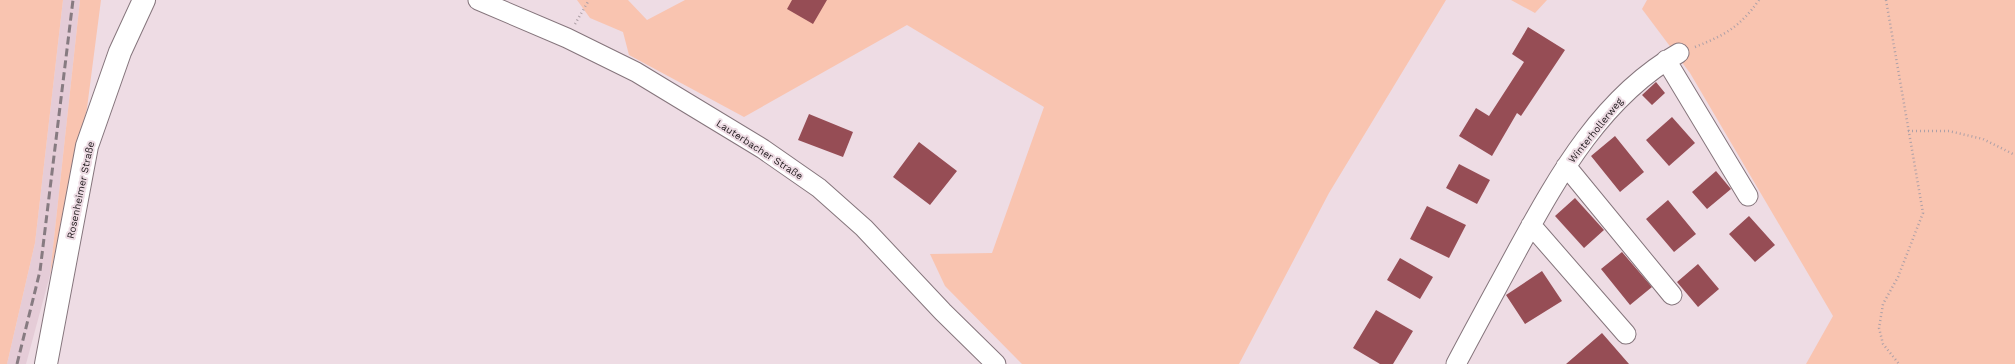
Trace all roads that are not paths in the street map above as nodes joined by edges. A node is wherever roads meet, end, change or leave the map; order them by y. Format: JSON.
{"nodes":[{"id":1,"x":144,"y":0,"type":"edge"},
{"id":2,"x":478,"y":0,"type":"edge"},
{"id":3,"x":1566,"y":166,"type":"junction"},
{"id":4,"x":1748,"y":196,"type":"dead end"},
{"id":5,"x":1531,"y":225,"type":"junction"},
{"id":6,"x":1672,"y":295,"type":"dead end"},
{"id":7,"x":1626,"y":334,"type":"dead end"},
{"id":8,"x":46,"y":364,"type":"edge"},
{"id":9,"x":996,"y":364,"type":"edge"},
{"id":10,"x":1456,"y":364,"type":"edge"}],
"edges":[{"from":1,"to":8,"type":"main road","name":"Rosenheimer Straße"},
{"from":2,"to":9,"type":"street","name":"Lauterbacher Straße"},
{"from":3,"to":4,"type":"street","name":"Winterhollerweg"},
{"from":3,"to":5,"type":"street","name":"Winterhollerweg"},
{"from":3,"to":6,"type":"street","name":"Winterhollerweg"},
{"from":5,"to":7,"type":"street"},
{"from":5,"to":10,"type":"street","name":"Winterhollerweg"}]}
